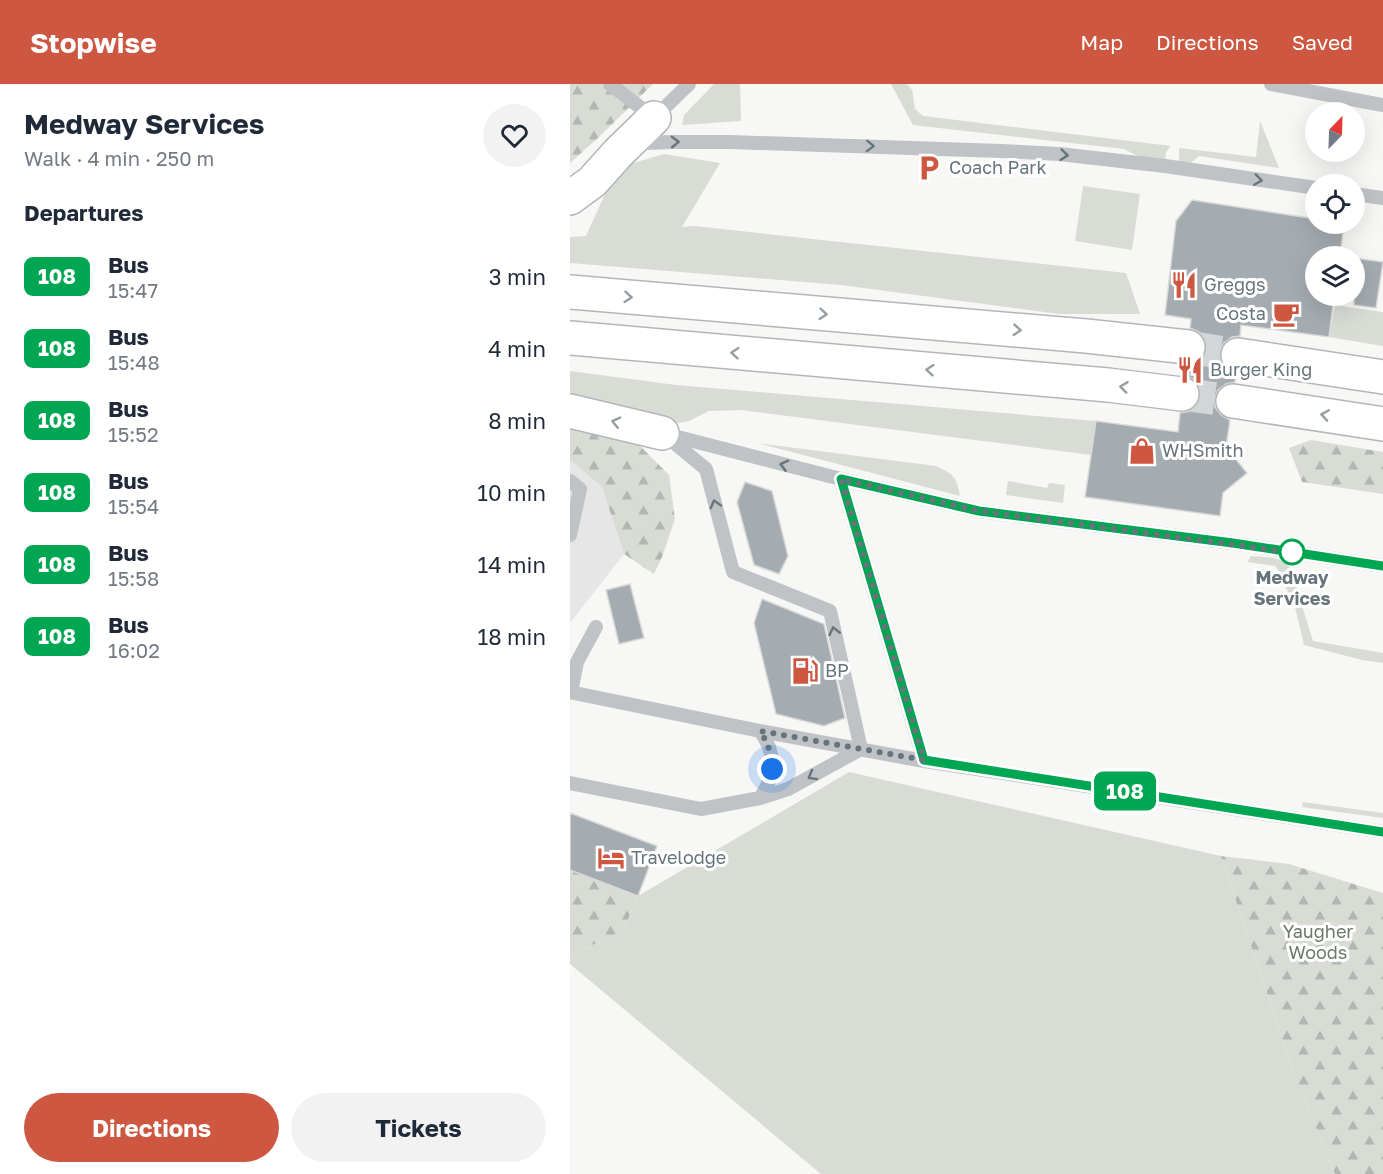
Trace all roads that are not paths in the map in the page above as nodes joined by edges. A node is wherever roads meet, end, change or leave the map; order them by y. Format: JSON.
{"nodes":[{"id":1,"x":610,"y":84,"type":"edge"},
{"id":2,"x":690,"y":84,"type":"edge"},
{"id":3,"x":1271,"y":84,"type":"edge"},
{"id":4,"x":1383,"y":105,"type":"edge"},
{"id":5,"x":654,"y":118,"type":"junction"},
{"id":6,"x":618,"y":153,"type":"junction"},
{"id":7,"x":1305,"y":186,"type":"edge"},
{"id":8,"x":1365,"y":196,"type":"edge"},
{"id":9,"x":570,"y":198,"type":"edge"},
{"id":10,"x":1383,"y":198,"type":"edge"},
{"id":11,"x":570,"y":292,"type":"edge"},
{"id":12,"x":570,"y":338,"type":"edge"},
{"id":13,"x":1188,"y":347,"type":"tunnel mouth"},
{"id":14,"x":1238,"y":355,"type":"tunnel mouth"},
{"id":15,"x":1383,"y":378,"type":"edge"},
{"id":16,"x":1182,"y":394,"type":"tunnel mouth"},
{"id":17,"x":1233,"y":401,"type":"tunnel mouth"},
{"id":18,"x":570,"y":411,"type":"edge"},
{"id":19,"x":1383,"y":424,"type":"edge"},
{"id":20,"x":662,"y":433,"type":"junction"},
{"id":21,"x":841,"y":479,"type":"junction"},
{"id":22,"x":570,"y":481,"type":"edge"},
{"id":23,"x":570,"y":535,"type":"edge"},
{"id":24,"x":1383,"y":566,"type":"edge"},
{"id":25,"x":596,"y":627,"type":"dead end"},
{"id":26,"x":571,"y":692,"type":"edge"},
{"id":27,"x":760,"y":731,"type":"junction"},
{"id":28,"x":861,"y":749,"type":"junction"},
{"id":29,"x":924,"y":760,"type":"junction"},
{"id":30,"x":570,"y":783,"type":"edge"},
{"id":31,"x":760,"y":798,"type":"junction"},
{"id":32,"x":1383,"y":832,"type":"edge"}],
"edges":[{"from":1,"to":5,"type":"lane"},
{"from":2,"to":5,"type":"lane"},
{"from":3,"to":4,"type":"lane"},
{"from":5,"to":6,"type":"highway"},
{"from":6,"to":7,"type":"lane","one_way":true},
{"from":6,"to":9,"type":"highway"},
{"from":8,"to":10,"type":"lane"},
{"from":11,"to":13,"type":"highway","one_way":true},
{"from":16,"to":12,"type":"highway","one_way":true},
{"from":14,"to":15,"type":"highway"},
{"from":19,"to":17,"type":"highway","one_way":true},
{"from":20,"to":18,"type":"highway","one_way":true},
{"from":21,"to":20,"type":"lane","one_way":true},
{"from":28,"to":20,"type":"lane","one_way":true},
{"from":21,"to":24,"type":"lane"},
{"from":21,"to":29,"type":"lane"},
{"from":22,"to":23,"type":"lane"},
{"from":25,"to":26,"type":"lane"},
{"from":26,"to":27,"type":"lane"},
{"from":27,"to":28,"type":"lane"},
{"from":27,"to":31,"type":"lane"},
{"from":28,"to":29,"type":"lane"},
{"from":28,"to":31,"type":"lane","one_way":true},
{"from":29,"to":32,"type":"lane"},
{"from":30,"to":31,"type":"lane"}]}
